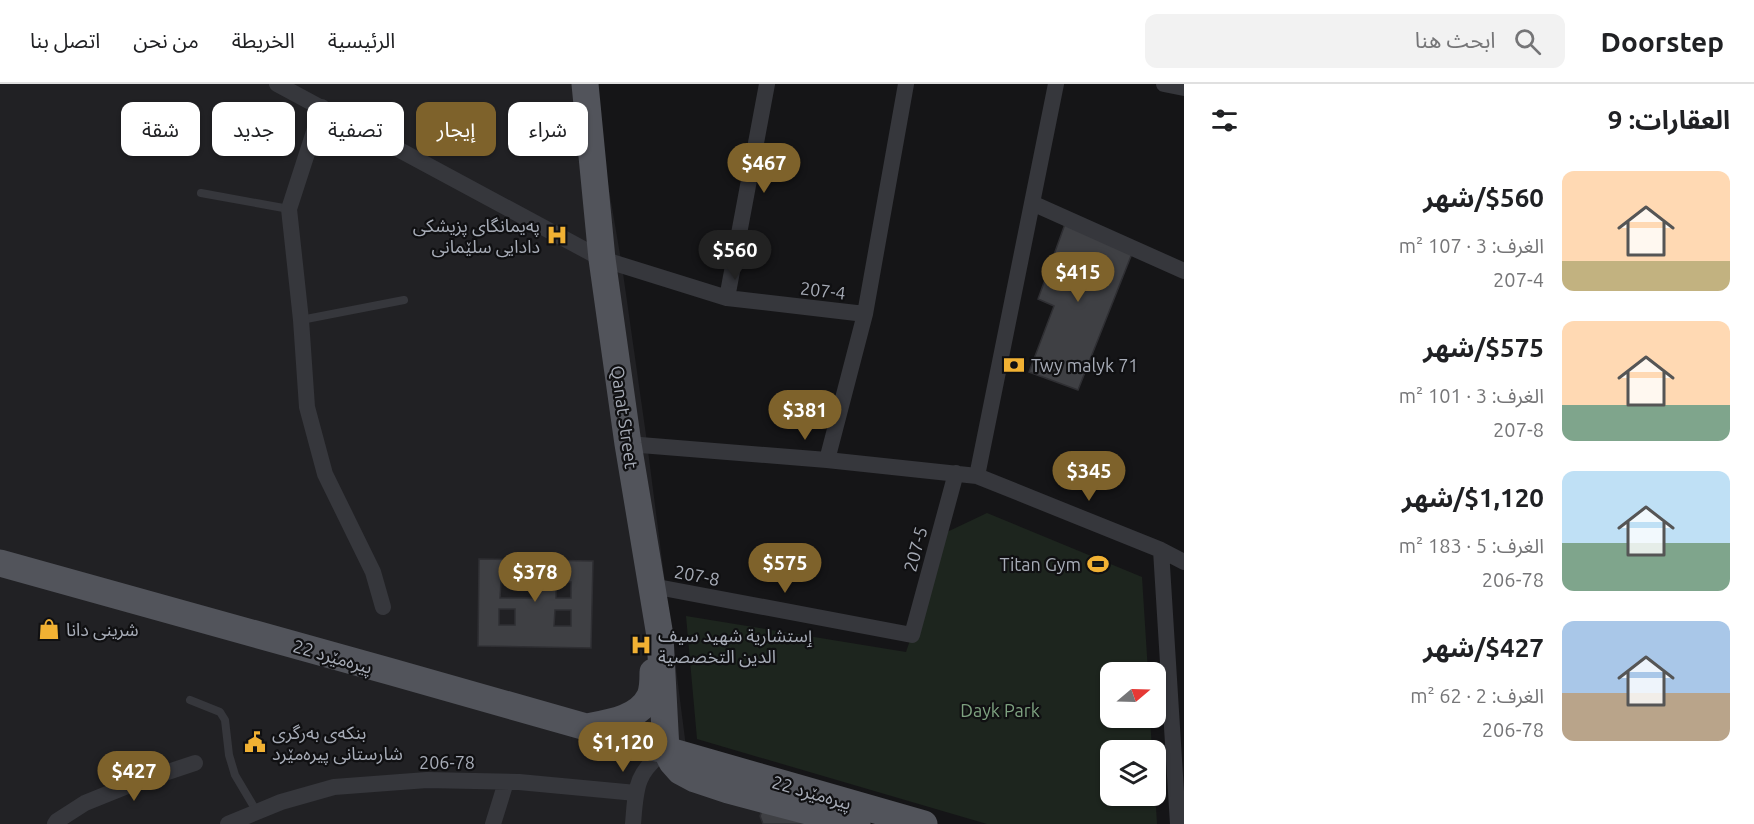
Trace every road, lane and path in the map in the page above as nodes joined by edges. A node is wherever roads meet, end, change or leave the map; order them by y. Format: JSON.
{"nodes":[{"id":1,"x":277,"y":84,"type":"edge"},
{"id":2,"x":585,"y":84,"type":"edge"},
{"id":3,"x":767,"y":84,"type":"edge"},
{"id":4,"x":906,"y":84,"type":"edge"},
{"id":5,"x":1056,"y":84,"type":"edge"},
{"id":6,"x":1164,"y":84,"type":"edge"},
{"id":7,"x":1184,"y":88,"type":"edge"},
{"id":8,"x":311,"y":102,"type":"edge"},
{"id":9,"x":404,"y":152,"type":"edge"},
{"id":10,"x":307,"y":154,"type":"edge"},
{"id":11,"x":201,"y":193,"type":"dead end"},
{"id":12,"x":1032,"y":203,"type":"junction"},
{"id":13,"x":289,"y":209,"type":"junction"},
{"id":14,"x":602,"y":259,"type":"junction"},
{"id":15,"x":1184,"y":271,"type":"edge"},
{"id":16,"x":727,"y":298,"type":"junction"},
{"id":17,"x":404,"y":300,"type":"dead end"},
{"id":18,"x":865,"y":314,"type":"junction"},
{"id":19,"x":301,"y":320,"type":"junction"},
{"id":20,"x":628,"y":444,"type":"junction"},
{"id":21,"x":827,"y":460,"type":"junction"},
{"id":22,"x":956,"y":473,"type":"junction"},
{"id":23,"x":977,"y":476,"type":"junction"},
{"id":24,"x":1161,"y":550,"type":"junction"},
{"id":25,"x":1184,"y":562,"type":"edge"},
{"id":26,"x":0,"y":563,"type":"edge"},
{"id":27,"x":652,"y":586,"type":"junction"},
{"id":28,"x":383,"y":608,"type":"dead end"},
{"id":29,"x":912,"y":635,"type":"joint"},
{"id":30,"x":660,"y":636,"type":"junction"},
{"id":31,"x":190,"y":700,"type":"dead end"},
{"id":32,"x":586,"y":727,"type":"junction"},
{"id":33,"x":666,"y":750,"type":"junction"},
{"id":34,"x":195,"y":764,"type":"dead end"},
{"id":35,"x":506,"y":782,"type":"junction"},
{"id":36,"x":636,"y":793,"type":"junction"},
{"id":37,"x":257,"y":812,"type":"junction"},
{"id":38,"x":846,"y":823,"type":"edge"},
{"id":39,"x":55,"y":824,"type":"edge"},
{"id":40,"x":228,"y":824,"type":"edge"},
{"id":41,"x":493,"y":824,"type":"edge"},
{"id":42,"x":633,"y":824,"type":"edge"},
{"id":43,"x":924,"y":824,"type":"edge"},
{"id":44,"x":1178,"y":824,"type":"edge"}],
"edges":[{"from":1,"to":8,"type":"street","name":"207-4"},
{"from":2,"to":14,"type":"main road","name":"Qanat Street"},
{"from":3,"to":16,"type":"street"},
{"from":4,"to":18,"type":"street"},
{"from":5,"to":12,"type":"street"},
{"from":6,"to":7,"type":"street"},
{"from":9,"to":14,"type":"street","name":"207-4"},
{"from":10,"to":13,"type":"street"},
{"from":11,"to":13,"type":"lane"},
{"from":12,"to":15,"type":"street"},
{"from":12,"to":23,"type":"street"},
{"from":13,"to":19,"type":"street"},
{"from":14,"to":16,"type":"street","name":"207-4"},
{"from":14,"to":20,"type":"main road","name":"Qanat Street"},
{"from":16,"to":18,"type":"street","name":"207-4"},
{"from":17,"to":19,"type":"lane"},
{"from":18,"to":21,"type":"street"},
{"from":19,"to":28,"type":"street"},
{"from":20,"to":21,"type":"street"},
{"from":20,"to":27,"type":"main road","name":"Qanat Street"},
{"from":21,"to":22,"type":"street"},
{"from":22,"to":23,"type":"street"},
{"from":22,"to":29,"type":"street","name":"207-5"},
{"from":23,"to":24,"type":"street"},
{"from":24,"to":25,"type":"street"},
{"from":24,"to":44,"type":"street"},
{"from":26,"to":32,"type":"main road","name":"22 پیرەمێرد"},
{"from":27,"to":29,"type":"street","name":"207-8"},
{"from":27,"to":30,"type":"main road","name":"Qanat Street"},
{"from":30,"to":32,"type":"main road"},
{"from":30,"to":33,"type":"main road","name":"Qanat Street"},
{"from":31,"to":37,"type":"lane"},
{"from":32,"to":33,"type":"main road","name":"22 پیرەمێرد"},
{"from":33,"to":36,"type":"street"},
{"from":33,"to":38,"type":"main road","name":"22 پیرەمێرد"},
{"from":33,"to":43,"type":"main road","name":"22 پیرەمێرد"},
{"from":34,"to":39,"type":"street"},
{"from":35,"to":36,"type":"street","name":"206-78"},
{"from":35,"to":37,"type":"street","name":"206-78"},
{"from":35,"to":41,"type":"street"},
{"from":36,"to":42,"type":"street"},
{"from":37,"to":40,"type":"street","name":"206-78"}]}
